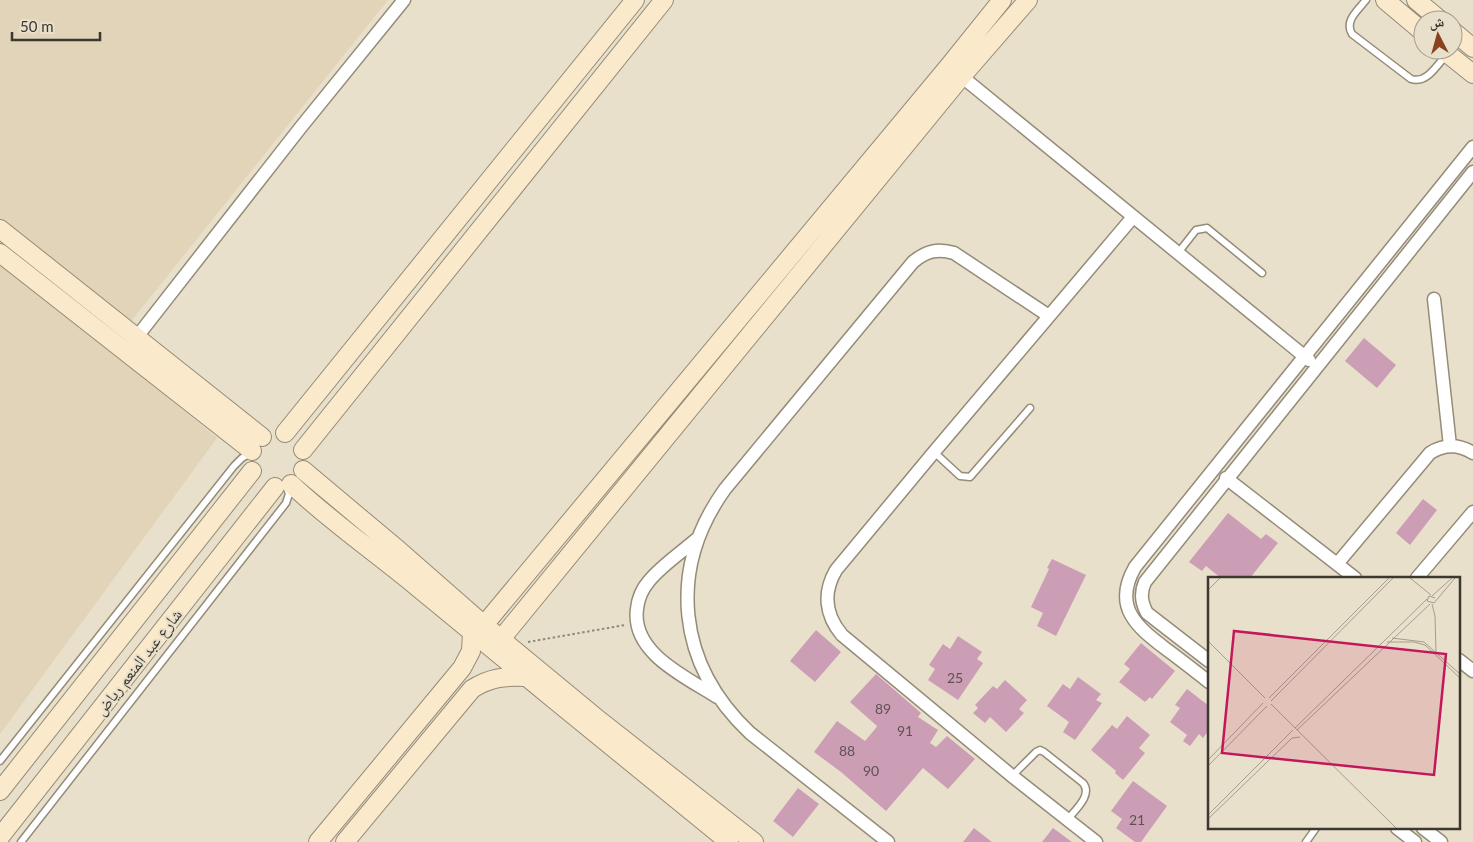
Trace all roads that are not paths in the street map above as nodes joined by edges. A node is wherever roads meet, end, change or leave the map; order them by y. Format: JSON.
{"nodes":[{"id":1,"x":404,"y":0,"type":"edge"},
{"id":2,"x":634,"y":0,"type":"edge"},
{"id":3,"x":664,"y":0,"type":"edge"},
{"id":4,"x":1002,"y":0,"type":"edge"},
{"id":5,"x":1028,"y":0,"type":"edge"},
{"id":6,"x":1366,"y":0,"type":"edge"},
{"id":7,"x":1416,"y":0,"type":"edge"},
{"id":8,"x":1393,"y":3,"type":"edge"},
{"id":9,"x":1428,"y":10,"type":"edge"},
{"id":10,"x":1413,"y":22,"type":"edge"},
{"id":11,"x":1463,"y":40,"type":"edge"},
{"id":12,"x":1473,"y":48,"type":"edge"},
{"id":13,"x":1439,"y":60,"type":"edge"},
{"id":14,"x":1455,"y":60,"type":"edge"},
{"id":15,"x":956,"y":71,"type":"junction"},
{"id":16,"x":1473,"y":74,"type":"edge"},
{"id":17,"x":1473,"y":147,"type":"edge"},
{"id":18,"x":1473,"y":172,"type":"edge"},
{"id":19,"x":1133,"y":216,"type":"junction"},
{"id":20,"x":1418,"y":216,"type":"junction"},
{"id":21,"x":1430,"y":226,"type":"junction"},
{"id":22,"x":0,"y":229,"type":"edge"},
{"id":23,"x":0,"y":252,"type":"edge"},
{"id":24,"x":1178,"y":253,"type":"junction"},
{"id":25,"x":1262,"y":273,"type":"dead end"},
{"id":26,"x":1434,"y":300,"type":"dead end"},
{"id":27,"x":1049,"y":316,"type":"junction"},
{"id":28,"x":136,"y":338,"type":"junction"},
{"id":29,"x":349,"y":355,"type":"junction"},
{"id":30,"x":1304,"y":356,"type":"junction"},
{"id":31,"x":1316,"y":366,"type":"junction"},
{"id":32,"x":368,"y":371,"type":"junction"},
{"id":33,"x":1030,"y":408,"type":"dead end"},
{"id":34,"x":285,"y":433,"type":"junction"},
{"id":35,"x":1450,"y":446,"type":"junction"},
{"id":36,"x":303,"y":450,"type":"junction"},
{"id":37,"x":934,"y":452,"type":"junction"},
{"id":38,"x":254,"y":453,"type":"junction"},
{"id":39,"x":1473,"y":453,"type":"edge"},
{"id":40,"x":303,"y":470,"type":"junction"},
{"id":41,"x":1226,"y":478,"type":"junction"},
{"id":42,"x":284,"y":485,"type":"junction"},
{"id":43,"x":1473,"y":512,"type":"edge"},
{"id":44,"x":698,"y":538,"type":"junction"},
{"id":45,"x":391,"y":554,"type":"junction"},
{"id":46,"x":1337,"y":564,"type":"junction"},
{"id":47,"x":1355,"y":577,"type":"edge"},
{"id":48,"x":1418,"y":577,"type":"edge"},
{"id":49,"x":478,"y":629,"type":"junction"},
{"id":50,"x":505,"y":642,"type":"junction"},
{"id":51,"x":1208,"y":660,"type":"edge"},
{"id":52,"x":1460,"y":661,"type":"edge"},
{"id":53,"x":1473,"y":671,"type":"edge"},
{"id":54,"x":456,"y":676,"type":"junction"},
{"id":55,"x":525,"y":677,"type":"junction"},
{"id":56,"x":1208,"y":681,"type":"edge"},
{"id":57,"x":472,"y":689,"type":"junction"},
{"id":58,"x":721,"y":700,"type":"junction"},
{"id":59,"x":590,"y":721,"type":"junction"},
{"id":60,"x":0,"y":761,"type":"edge"},
{"id":61,"x":1012,"y":776,"type":"junction"},
{"id":62,"x":0,"y":791,"type":"edge"},
{"id":63,"x":1067,"y":820,"type":"junction"},
{"id":64,"x":1315,"y":830,"type":"edge"},
{"id":65,"x":1400,"y":830,"type":"edge"},
{"id":66,"x":1426,"y":830,"type":"edge"},
{"id":67,"x":0,"y":837,"type":"edge"},
{"id":68,"x":21,"y":842,"type":"edge"},
{"id":69,"x":318,"y":842,"type":"edge"},
{"id":70,"x":345,"y":842,"type":"edge"},
{"id":71,"x":729,"y":842,"type":"edge"},
{"id":72,"x":754,"y":842,"type":"edge"},
{"id":73,"x":888,"y":842,"type":"edge"},
{"id":74,"x":1096,"y":842,"type":"edge"},
{"id":75,"x":1306,"y":842,"type":"edge"},
{"id":76,"x":1415,"y":842,"type":"edge"},
{"id":77,"x":1441,"y":842,"type":"edge"}],
"edges":[{"from":1,"to":28,"type":"street"},
{"from":2,"to":29,"type":"street"},
{"from":3,"to":32,"type":"street"},
{"from":4,"to":15,"type":"street"},
{"from":5,"to":15,"type":"street"},
{"from":6,"to":13,"type":"lane"},
{"from":7,"to":9,"type":"street"},
{"from":8,"to":10,"type":"street"},
{"from":11,"to":12,"type":"street"},
{"from":14,"to":16,"type":"street"},
{"from":15,"to":19,"type":"street"},
{"from":15,"to":49,"type":"street"},
{"from":15,"to":50,"type":"street"},
{"from":17,"to":20,"type":"street"},
{"from":18,"to":21,"type":"street"},
{"from":19,"to":24,"type":"street"},
{"from":19,"to":27,"type":"street"},
{"from":20,"to":21,"type":"street"},
{"from":20,"to":30,"type":"street"},
{"from":21,"to":31,"type":"street"},
{"from":22,"to":28,"type":"street"},
{"from":23,"to":38,"type":"street"},
{"from":24,"to":25,"type":"lane"},
{"from":24,"to":30,"type":"street"},
{"from":26,"to":35,"type":"street"},
{"from":27,"to":37,"type":"street"},
{"from":27,"to":44,"type":"street"},
{"from":28,"to":38,"type":"street"},
{"from":29,"to":32,"type":"street"},
{"from":29,"to":34,"type":"street"},
{"from":30,"to":31,"type":"street"},
{"from":30,"to":56,"type":"street"},
{"from":31,"to":41,"type":"street"},
{"from":32,"to":36,"type":"street"},
{"from":33,"to":37,"type":"lane"},
{"from":34,"to":36,"type":"street"},
{"from":34,"to":38,"type":"street"},
{"from":35,"to":39,"type":"street"},
{"from":35,"to":46,"type":"street"},
{"from":36,"to":40,"type":"street"},
{"from":37,"to":61,"type":"street"},
{"from":38,"to":42,"type":"street"},
{"from":38,"to":60,"type":"lane"},
{"from":38,"to":62,"type":"street","name":"شارع عبد المنعم رياض"},
{"from":40,"to":42,"type":"street"},
{"from":40,"to":45,"type":"street"},
{"from":41,"to":46,"type":"street"},
{"from":41,"to":51,"type":"street"},
{"from":42,"to":45,"type":"street"},
{"from":42,"to":67,"type":"street","name":"شارع عبد المنعم رياض"},
{"from":42,"to":68,"type":"lane"},
{"from":43,"to":48,"type":"street"},
{"from":44,"to":58,"type":"street"},
{"from":44,"to":58,"type":"street"},
{"from":45,"to":49,"type":"street"},
{"from":46,"to":47,"type":"street"},
{"from":49,"to":50,"type":"street"},
{"from":49,"to":54,"type":"street"},
{"from":49,"to":55,"type":"street"},
{"from":50,"to":59,"type":"street"},
{"from":52,"to":53,"type":"street"},
{"from":54,"to":57,"type":"street"},
{"from":54,"to":69,"type":"street"},
{"from":55,"to":57,"type":"street"},
{"from":55,"to":59,"type":"street"},
{"from":57,"to":70,"type":"street"},
{"from":58,"to":73,"type":"street"},
{"from":59,"to":71,"type":"street"},
{"from":59,"to":72,"type":"street"},
{"from":61,"to":63,"type":"street"},
{"from":61,"to":63,"type":"lane"},
{"from":63,"to":74,"type":"street"},
{"from":64,"to":75,"type":"lane"},
{"from":65,"to":76,"type":"street"},
{"from":66,"to":77,"type":"street"}]}
